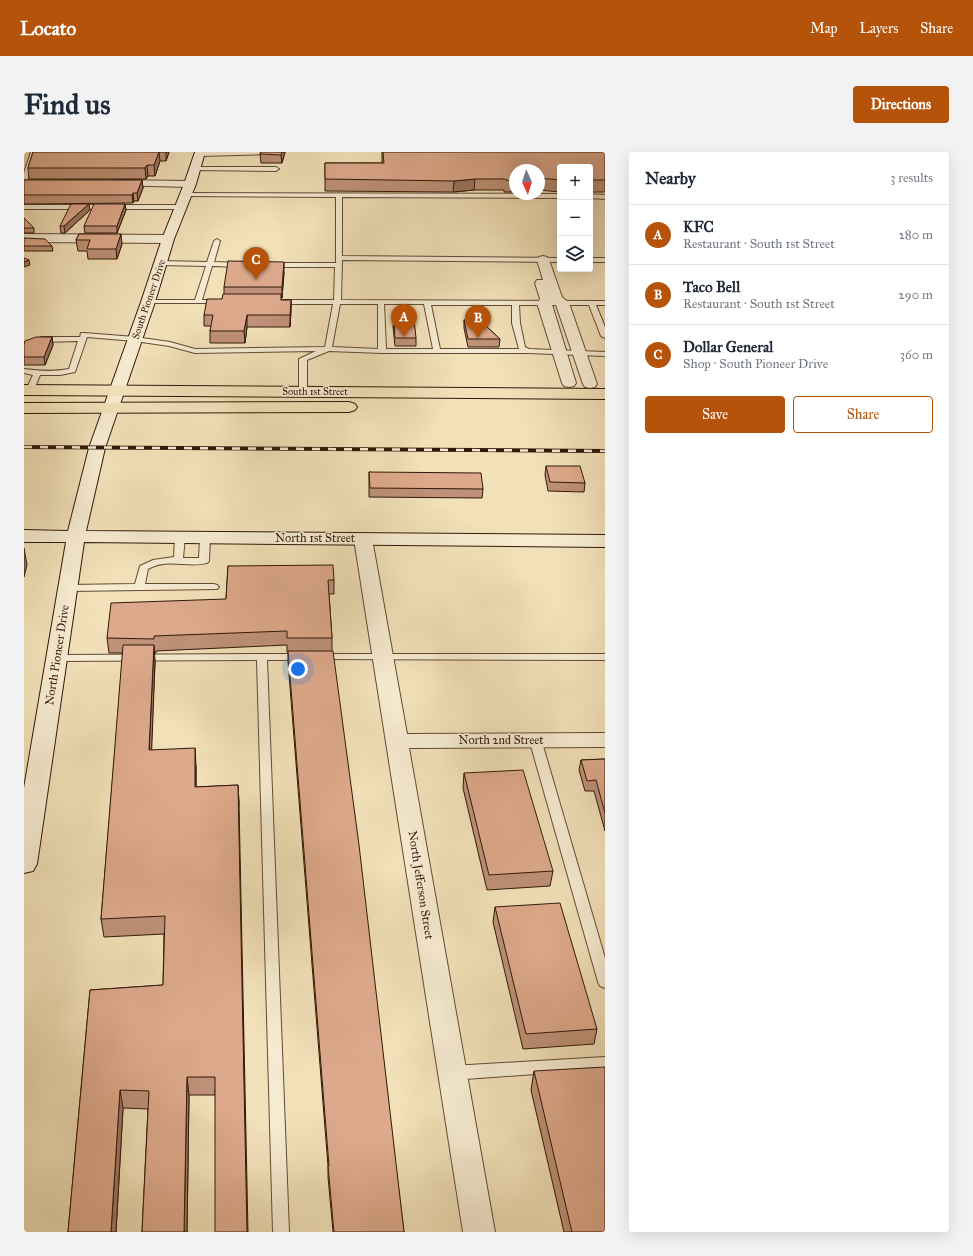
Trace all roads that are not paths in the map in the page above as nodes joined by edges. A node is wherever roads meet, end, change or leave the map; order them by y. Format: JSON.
{"nodes":[{"id":1,"x":34,"y":152,"type":"edge"},
{"id":2,"x":278,"y":152,"type":"edge"},
{"id":3,"x":200,"y":153,"type":"edge"},
{"id":4,"x":229,"y":153,"type":"edge"},
{"id":5,"x":194,"y":169,"type":"junction"},
{"id":6,"x":225,"y":169,"type":"junction"},
{"id":7,"x":276,"y":169,"type":"dead end"},
{"id":8,"x":27,"y":182,"type":"edge"},
{"id":9,"x":103,"y":183,"type":"edge"},
{"id":10,"x":188,"y":189,"type":"junction"},
{"id":11,"x":339,"y":196,"type":"junction"},
{"id":12,"x":557,"y":196,"type":"edge"},
{"id":13,"x":593,"y":196,"type":"edge"},
{"id":14,"x":605,"y":196,"type":"edge"},
{"id":15,"x":24,"y":206,"type":"edge"},
{"id":16,"x":180,"y":207,"type":"junction"},
{"id":17,"x":24,"y":238,"type":"edge"},
{"id":18,"x":168,"y":239,"type":"junction"},
{"id":19,"x":218,"y":241,"type":"dead end"},
{"id":20,"x":339,"y":258,"type":"junction"},
{"id":21,"x":538,"y":260,"type":"junction"},
{"id":22,"x":557,"y":260,"type":"edge"},
{"id":23,"x":593,"y":260,"type":"edge"},
{"id":24,"x":605,"y":260,"type":"edge"},
{"id":25,"x":160,"y":263,"type":"junction"},
{"id":26,"x":210,"y":264,"type":"junction"},
{"id":27,"x":250,"y":265,"type":"edge"},
{"id":28,"x":258,"y":265,"type":"edge"},
{"id":29,"x":338,"y":266,"type":"junction"},
{"id":30,"x":148,"y":302,"type":"junction"},
{"id":31,"x":198,"y":302,"type":"junction"},
{"id":32,"x":229,"y":302,"type":"edge"},
{"id":33,"x":267,"y":302,"type":"edge"},
{"id":34,"x":337,"y":302,"type":"junction"},
{"id":35,"x":381,"y":303,"type":"junction"},
{"id":36,"x":427,"y":303,"type":"junction"},
{"id":37,"x":515,"y":303,"type":"junction"},
{"id":38,"x":544,"y":303,"type":"junction"},
{"id":39,"x":562,"y":303,"type":"junction"},
{"id":40,"x":592,"y":303,"type":"junction"},
{"id":41,"x":605,"y":303,"type":"edge"},
{"id":42,"x":597,"y":316,"type":"junction"},
{"id":43,"x":605,"y":316,"type":"edge"},
{"id":44,"x":32,"y":334,"type":"dead end"},
{"id":45,"x":605,"y":336,"type":"edge"},
{"id":46,"x":83,"y":337,"type":"junction"},
{"id":47,"x":135,"y":339,"type":"junction"},
{"id":48,"x":24,"y":347,"type":"edge"},
{"id":49,"x":328,"y":349,"type":"junction"},
{"id":50,"x":382,"y":351,"type":"junction"},
{"id":51,"x":437,"y":351,"type":"junction"},
{"id":52,"x":528,"y":351,"type":"junction"},
{"id":53,"x":560,"y":353,"type":"junction"},
{"id":54,"x":580,"y":354,"type":"junction"},
{"id":55,"x":605,"y":354,"type":"edge"},
{"id":56,"x":24,"y":371,"type":"edge"},
{"id":57,"x":36,"y":373,"type":"junction"},
{"id":58,"x":569,"y":383,"type":"junction"},
{"id":59,"x":27,"y":390,"type":"edge"},
{"id":60,"x":116,"y":390,"type":"junction"},
{"id":61,"x":304,"y":391,"type":"junction"},
{"id":62,"x":591,"y":391,"type":"edge"},
{"id":63,"x":530,"y":393,"type":"junction"},
{"id":64,"x":605,"y":394,"type":"edge"},
{"id":65,"x":605,"y":403,"type":"edge"},
{"id":66,"x":110,"y":407,"type":"junction"},
{"id":67,"x":553,"y":407,"type":"junction"},
{"id":68,"x":605,"y":407,"type":"edge"},
{"id":69,"x":24,"y":408,"type":"edge"},
{"id":70,"x":97,"y":448,"type":"joint"},
{"id":71,"x":24,"y":536,"type":"edge"},
{"id":72,"x":76,"y":536,"type":"junction"},
{"id":73,"x":180,"y":537,"type":"junction"},
{"id":74,"x":205,"y":538,"type":"junction"},
{"id":75,"x":363,"y":539,"type":"junction"},
{"id":76,"x":605,"y":541,"type":"edge"},
{"id":77,"x":178,"y":561,"type":"junction"},
{"id":78,"x":214,"y":586,"type":"dead end"},
{"id":79,"x":139,"y":587,"type":"junction"},
{"id":80,"x":68,"y":588,"type":"junction"},
{"id":81,"x":382,"y":656,"type":"junction"},
{"id":82,"x":262,"y":657,"type":"junction"},
{"id":83,"x":605,"y":657,"type":"edge"},
{"id":84,"x":56,"y":658,"type":"junction"},
{"id":85,"x":535,"y":739,"type":"junction"},
{"id":86,"x":605,"y":740,"type":"edge"},
{"id":87,"x":397,"y":741,"type":"junction"},
{"id":88,"x":24,"y":864,"type":"edge"},
{"id":89,"x":605,"y":982,"type":"edge"},
{"id":90,"x":605,"y":1064,"type":"edge"},
{"id":91,"x":452,"y":1073,"type":"junction"},
{"id":92,"x":281,"y":1232,"type":"edge"},
{"id":93,"x":479,"y":1232,"type":"edge"}],
"edges":[{"from":1,"to":8,"type":"lane"},
{"from":2,"to":4,"type":"lane"},
{"from":3,"to":4,"type":"lane"},
{"from":3,"to":5,"type":"street","name":"South Pioneer Drive"},
{"from":4,"to":6,"type":"lane"},
{"from":5,"to":6,"type":"lane"},
{"from":5,"to":10,"type":"street","name":"South Pioneer Drive"},
{"from":6,"to":7,"type":"lane"},
{"from":9,"to":10,"type":"street"},
{"from":10,"to":11,"type":"lane"},
{"from":10,"to":16,"type":"street","name":"South Pioneer Drive"},
{"from":11,"to":12,"type":"lane"},
{"from":11,"to":20,"type":"lane"},
{"from":13,"to":14,"type":"lane"},
{"from":15,"to":16,"type":"lane"},
{"from":16,"to":18,"type":"street","name":"South Pioneer Drive"},
{"from":17,"to":18,"type":"street"},
{"from":18,"to":25,"type":"street","name":"South Pioneer Drive"},
{"from":19,"to":26,"type":"lane"},
{"from":20,"to":21,"type":"lane"},
{"from":20,"to":29,"type":"lane"},
{"from":21,"to":22,"type":"lane"},
{"from":21,"to":38,"type":"street"},
{"from":21,"to":39,"type":"street"},
{"from":23,"to":24,"type":"lane"},
{"from":25,"to":26,"type":"lane"},
{"from":25,"to":30,"type":"street","name":"South Pioneer Drive"},
{"from":26,"to":27,"type":"lane"},
{"from":26,"to":31,"type":"lane"},
{"from":28,"to":29,"type":"lane"},
{"from":29,"to":34,"type":"lane"},
{"from":30,"to":31,"type":"lane"},
{"from":30,"to":47,"type":"street","name":"South Pioneer Drive"},
{"from":31,"to":32,"type":"lane"},
{"from":33,"to":34,"type":"lane"},
{"from":34,"to":35,"type":"lane"},
{"from":34,"to":49,"type":"lane"},
{"from":35,"to":36,"type":"lane"},
{"from":35,"to":50,"type":"lane"},
{"from":36,"to":37,"type":"lane"},
{"from":36,"to":51,"type":"lane"},
{"from":37,"to":38,"type":"lane"},
{"from":37,"to":52,"type":"lane"},
{"from":38,"to":39,"type":"lane"},
{"from":38,"to":53,"type":"street"},
{"from":39,"to":40,"type":"lane"},
{"from":39,"to":54,"type":"street"},
{"from":40,"to":41,"type":"lane"},
{"from":40,"to":42,"type":"lane"},
{"from":42,"to":43,"type":"lane"},
{"from":42,"to":45,"type":"lane"},
{"from":44,"to":46,"type":"lane"},
{"from":46,"to":47,"type":"lane"},
{"from":46,"to":48,"type":"lane"},
{"from":46,"to":57,"type":"lane"},
{"from":47,"to":49,"type":"lane"},
{"from":47,"to":60,"type":"street","name":"South Pioneer Drive"},
{"from":49,"to":50,"type":"lane"},
{"from":49,"to":61,"type":"lane"},
{"from":50,"to":51,"type":"lane"},
{"from":51,"to":52,"type":"lane"},
{"from":52,"to":53,"type":"lane"},
{"from":53,"to":54,"type":"lane"},
{"from":53,"to":58,"type":"street"},
{"from":54,"to":55,"type":"lane"},
{"from":54,"to":62,"type":"street"},
{"from":56,"to":57,"type":"lane"},
{"from":57,"to":59,"type":"lane"},
{"from":58,"to":62,"type":"main road"},
{"from":58,"to":63,"type":"main road"},
{"from":59,"to":60,"type":"main road","name":"South 1st Street"},
{"from":60,"to":61,"type":"main road","name":"South 1st Street"},
{"from":60,"to":66,"type":"street","name":"South Pioneer Drive"},
{"from":61,"to":63,"type":"main road","name":"South 1st Street"},
{"from":62,"to":63,"type":"main road","name":"South 1st Street"},
{"from":62,"to":64,"type":"main road","name":"South 1st Street"},
{"from":62,"to":65,"type":"main road"},
{"from":62,"to":67,"type":"main road"},
{"from":66,"to":67,"type":"main road","name":"South 1st Street"},
{"from":66,"to":69,"type":"main road","name":"South 1st Street"},
{"from":66,"to":70,"type":"street","name":"South Pioneer Drive"},
{"from":67,"to":68,"type":"main road","name":"South 1st Street"},
{"from":70,"to":72,"type":"street","name":"North Pioneer Drive"},
{"from":71,"to":72,"type":"street","name":"North 1st Street"},
{"from":72,"to":73,"type":"street","name":"North 1st Street"},
{"from":72,"to":80,"type":"street","name":"North Pioneer Drive"},
{"from":73,"to":74,"type":"street","name":"North 1st Street"},
{"from":73,"to":77,"type":"lane"},
{"from":74,"to":75,"type":"street","name":"North 1st Street"},
{"from":74,"to":77,"type":"lane"},
{"from":75,"to":76,"type":"street","name":"North 1st Street"},
{"from":75,"to":81,"type":"street","name":"North Jefferson Street"},
{"from":77,"to":79,"type":"lane"},
{"from":78,"to":79,"type":"lane"},
{"from":79,"to":80,"type":"lane"},
{"from":80,"to":84,"type":"street","name":"North Pioneer Drive"},
{"from":81,"to":82,"type":"lane"},
{"from":81,"to":83,"type":"lane"},
{"from":81,"to":87,"type":"street","name":"North Jefferson Street"},
{"from":82,"to":84,"type":"lane"},
{"from":82,"to":92,"type":"lane"},
{"from":84,"to":88,"type":"street","name":"North Pioneer Drive"},
{"from":85,"to":86,"type":"street","name":"North 2nd Street"},
{"from":85,"to":87,"type":"street","name":"North 2nd Street"},
{"from":85,"to":89,"type":"lane"},
{"from":87,"to":91,"type":"street","name":"North Jefferson Street"},
{"from":90,"to":91,"type":"lane"},
{"from":91,"to":93,"type":"street","name":"North Jefferson Street"}]}
